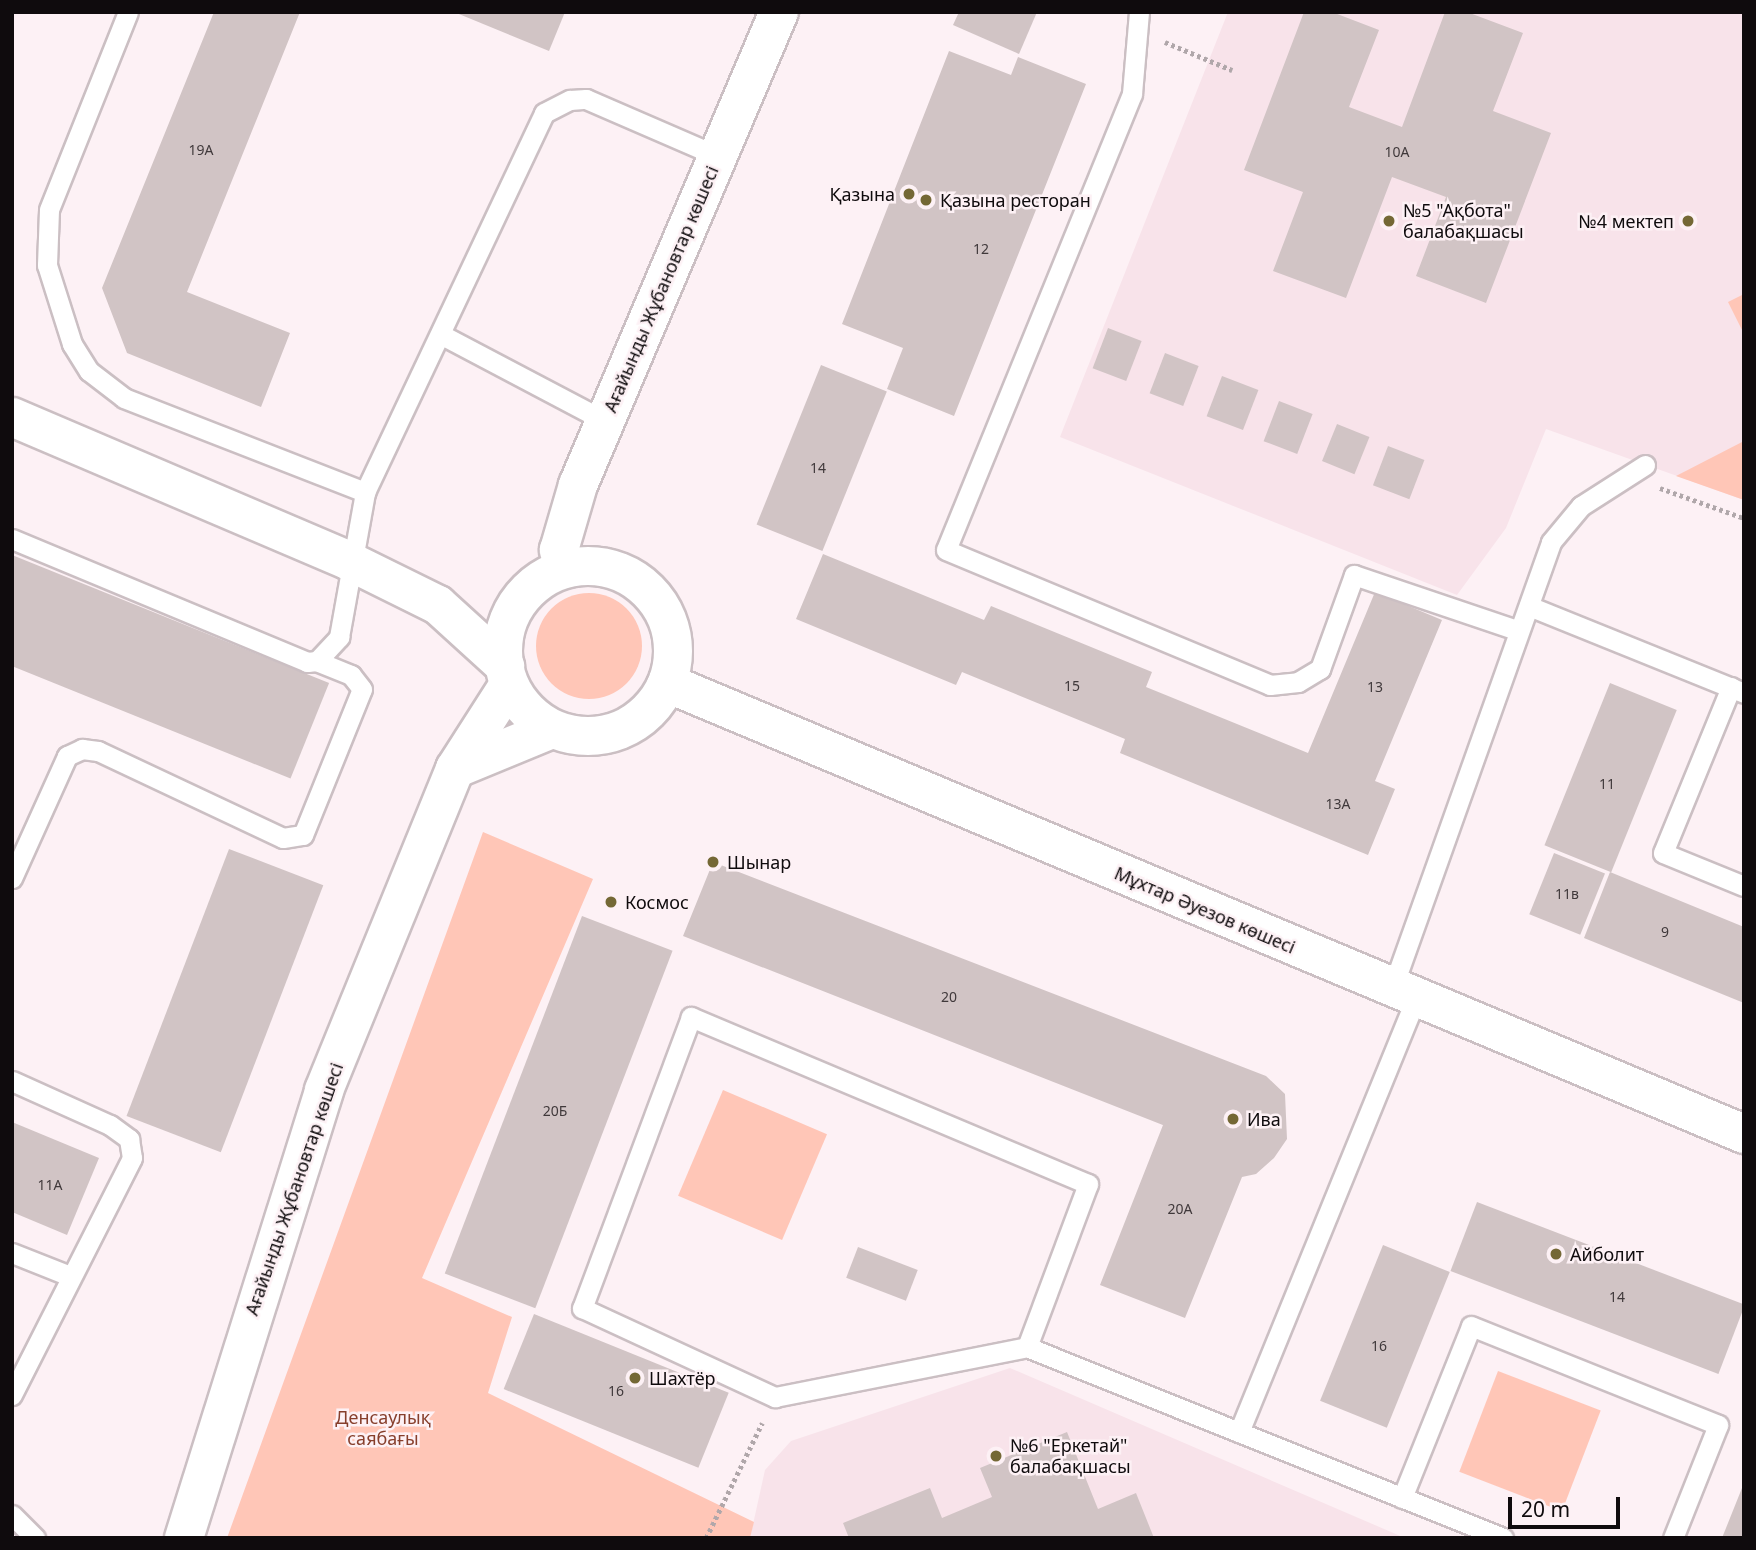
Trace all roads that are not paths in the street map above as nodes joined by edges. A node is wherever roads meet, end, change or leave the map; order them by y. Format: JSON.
{"nodes":[{"id":1,"x":128,"y":12,"type":"edge"},
{"id":2,"x":779,"y":12,"type":"edge"},
{"id":3,"x":1138,"y":21,"type":"edge"},
{"id":4,"x":718,"y":156,"type":"junction"},
{"id":5,"x":442,"y":335,"type":"junction"},
{"id":6,"x":12,"y":416,"type":"edge"},
{"id":7,"x":605,"y":421,"type":"junction"},
{"id":8,"x":1645,"y":465,"type":"dead end"},
{"id":9,"x":365,"y":492,"type":"junction"},
{"id":10,"x":12,"y":539,"type":"edge"},
{"id":11,"x":349,"y":561,"type":"junction"},
{"id":12,"x":564,"y":569,"type":"junction"},
{"id":13,"x":438,"y":605,"type":"junction"},
{"id":14,"x":1528,"y":606,"type":"junction"},
{"id":15,"x":515,"y":607,"type":"junction"},
{"id":16,"x":1519,"y":631,"type":"junction"},
{"id":17,"x":317,"y":661,"type":"junction"},
{"id":18,"x":507,"y":676,"type":"junction"},
{"id":19,"x":667,"y":683,"type":"junction"},
{"id":20,"x":1737,"y":690,"type":"edge"},
{"id":21,"x":552,"y":729,"type":"junction"},
{"id":22,"x":455,"y":769,"type":"junction"},
{"id":23,"x":12,"y":878,"type":"edge"},
{"id":24,"x":1744,"y":886,"type":"edge"},
{"id":25,"x":1404,"y":994,"type":"junction"},
{"id":26,"x":12,"y":1081,"type":"edge"},
{"id":27,"x":1744,"y":1135,"type":"edge"},
{"id":28,"x":12,"y":1253,"type":"edge"},
{"id":29,"x":70,"y":1276,"type":"junction"},
{"id":30,"x":1027,"y":1347,"type":"junction"},
{"id":31,"x":12,"y":1395,"type":"edge"},
{"id":32,"x":1239,"y":1432,"type":"junction"},
{"id":33,"x":1402,"y":1497,"type":"junction"},
{"id":34,"x":12,"y":1515,"type":"edge"},
{"id":35,"x":35,"y":1538,"type":"edge"},
{"id":36,"x":184,"y":1538,"type":"edge"},
{"id":37,"x":1503,"y":1538,"type":"edge"},
{"id":38,"x":1673,"y":1538,"type":"edge"}],
"edges":[{"from":1,"to":9,"type":"lane"},
{"from":2,"to":4,"type":"street","name":"Ағайынды Жұбановтар көшесі"},
{"from":3,"to":16,"type":"lane"},
{"from":4,"to":5,"type":"lane"},
{"from":4,"to":7,"type":"street","name":"Ағайынды Жұбановтар көшесі"},
{"from":5,"to":7,"type":"lane"},
{"from":5,"to":9,"type":"lane"},
{"from":6,"to":11,"type":"street"},
{"from":7,"to":12,"type":"street","name":"Ағайынды Жұбановтар көшесі"},
{"from":8,"to":14,"type":"lane"},
{"from":9,"to":11,"type":"lane"},
{"from":10,"to":17,"type":"lane"},
{"from":11,"to":13,"type":"street"},
{"from":11,"to":17,"type":"lane"},
{"from":12,"to":15,"type":"street"},
{"from":12,"to":19,"type":"street"},
{"from":13,"to":15,"type":"street"},
{"from":13,"to":18,"type":"street"},
{"from":14,"to":16,"type":"lane"},
{"from":14,"to":20,"type":"lane"},
{"from":15,"to":18,"type":"street"},
{"from":16,"to":25,"type":"lane"},
{"from":17,"to":23,"type":"lane"},
{"from":18,"to":21,"type":"street"},
{"from":18,"to":22,"type":"street","name":"Ағайынды Жұбановтар көшесі"},
{"from":19,"to":21,"type":"street"},
{"from":19,"to":25,"type":"street","name":"Мұхтар Әуезов көшесі"},
{"from":20,"to":24,"type":"lane"},
{"from":21,"to":22,"type":"street"},
{"from":22,"to":36,"type":"street","name":"Ағайынды Жұбановтар көшесі"},
{"from":25,"to":27,"type":"street","name":"Мұхтар Әуезов көшесі"},
{"from":25,"to":32,"type":"lane"},
{"from":26,"to":29,"type":"lane"},
{"from":28,"to":29,"type":"lane"},
{"from":29,"to":31,"type":"lane"},
{"from":30,"to":30,"type":"lane"},
{"from":30,"to":32,"type":"lane"},
{"from":32,"to":33,"type":"lane"},
{"from":33,"to":37,"type":"lane"},
{"from":33,"to":38,"type":"lane"},
{"from":34,"to":35,"type":"lane"}]}
